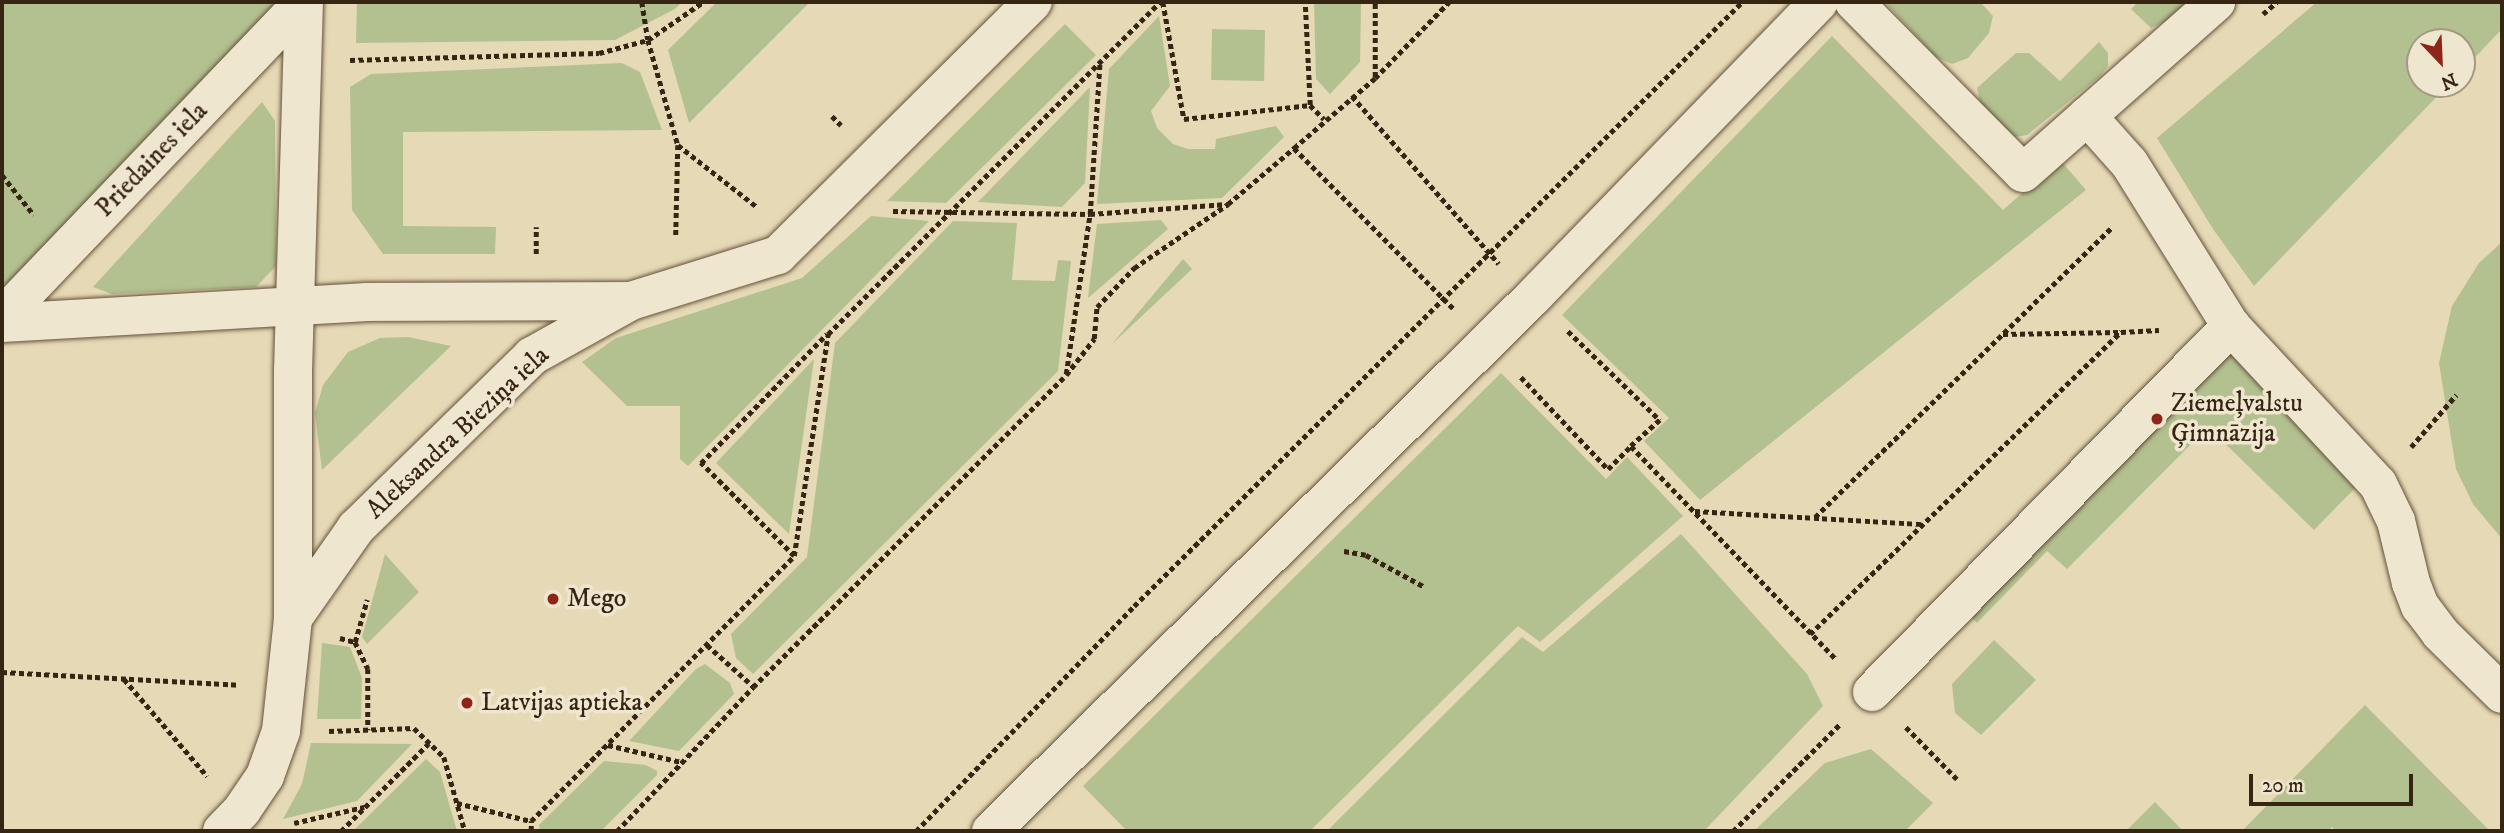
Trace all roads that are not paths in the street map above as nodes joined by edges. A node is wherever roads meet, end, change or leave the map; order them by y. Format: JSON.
{"nodes":[{"id":1,"x":304,"y":2,"type":"edge"},
{"id":2,"x":1033,"y":2,"type":"edge"},
{"id":3,"x":1819,"y":2,"type":"edge"},
{"id":4,"x":1854,"y":2,"type":"edge"},
{"id":5,"x":2216,"y":2,"type":"edge"},
{"id":6,"x":2087,"y":116,"type":"junction"},
{"id":7,"x":631,"y":300,"type":"junction"},
{"id":8,"x":297,"y":308,"type":"junction"},
{"id":9,"x":2,"y":317,"type":"edge"},
{"id":10,"x":2,"y":323,"type":"edge"},
{"id":11,"x":2231,"y":326,"type":"junction"},
{"id":12,"x":293,"y":618,"type":"junction"},
{"id":13,"x":1872,"y":692,"type":"road end"},
{"id":14,"x":2502,"y":694,"type":"edge"},
{"id":15,"x":232,"y":821,"type":"edge"},
{"id":16,"x":991,"y":831,"type":"edge"}],
"edges":[{"from":1,"to":8,"type":"street"},
{"from":1,"to":9,"type":"street","name":"Priedaines iela"},
{"from":2,"to":7,"type":"street","name":"Aleksandra Bieziņa iela"},
{"from":3,"to":16,"type":"street"},
{"from":4,"to":6,"type":"street"},
{"from":5,"to":6,"type":"street"},
{"from":6,"to":11,"type":"street"},
{"from":7,"to":8,"type":"street"},
{"from":7,"to":12,"type":"street","name":"Aleksandra Bieziņa iela"},
{"from":8,"to":10,"type":"street"},
{"from":8,"to":12,"type":"street"},
{"from":11,"to":13,"type":"street"},
{"from":11,"to":14,"type":"street"},
{"from":12,"to":15,"type":"street","name":"Aleksandra Bieziņa iela"}]}
